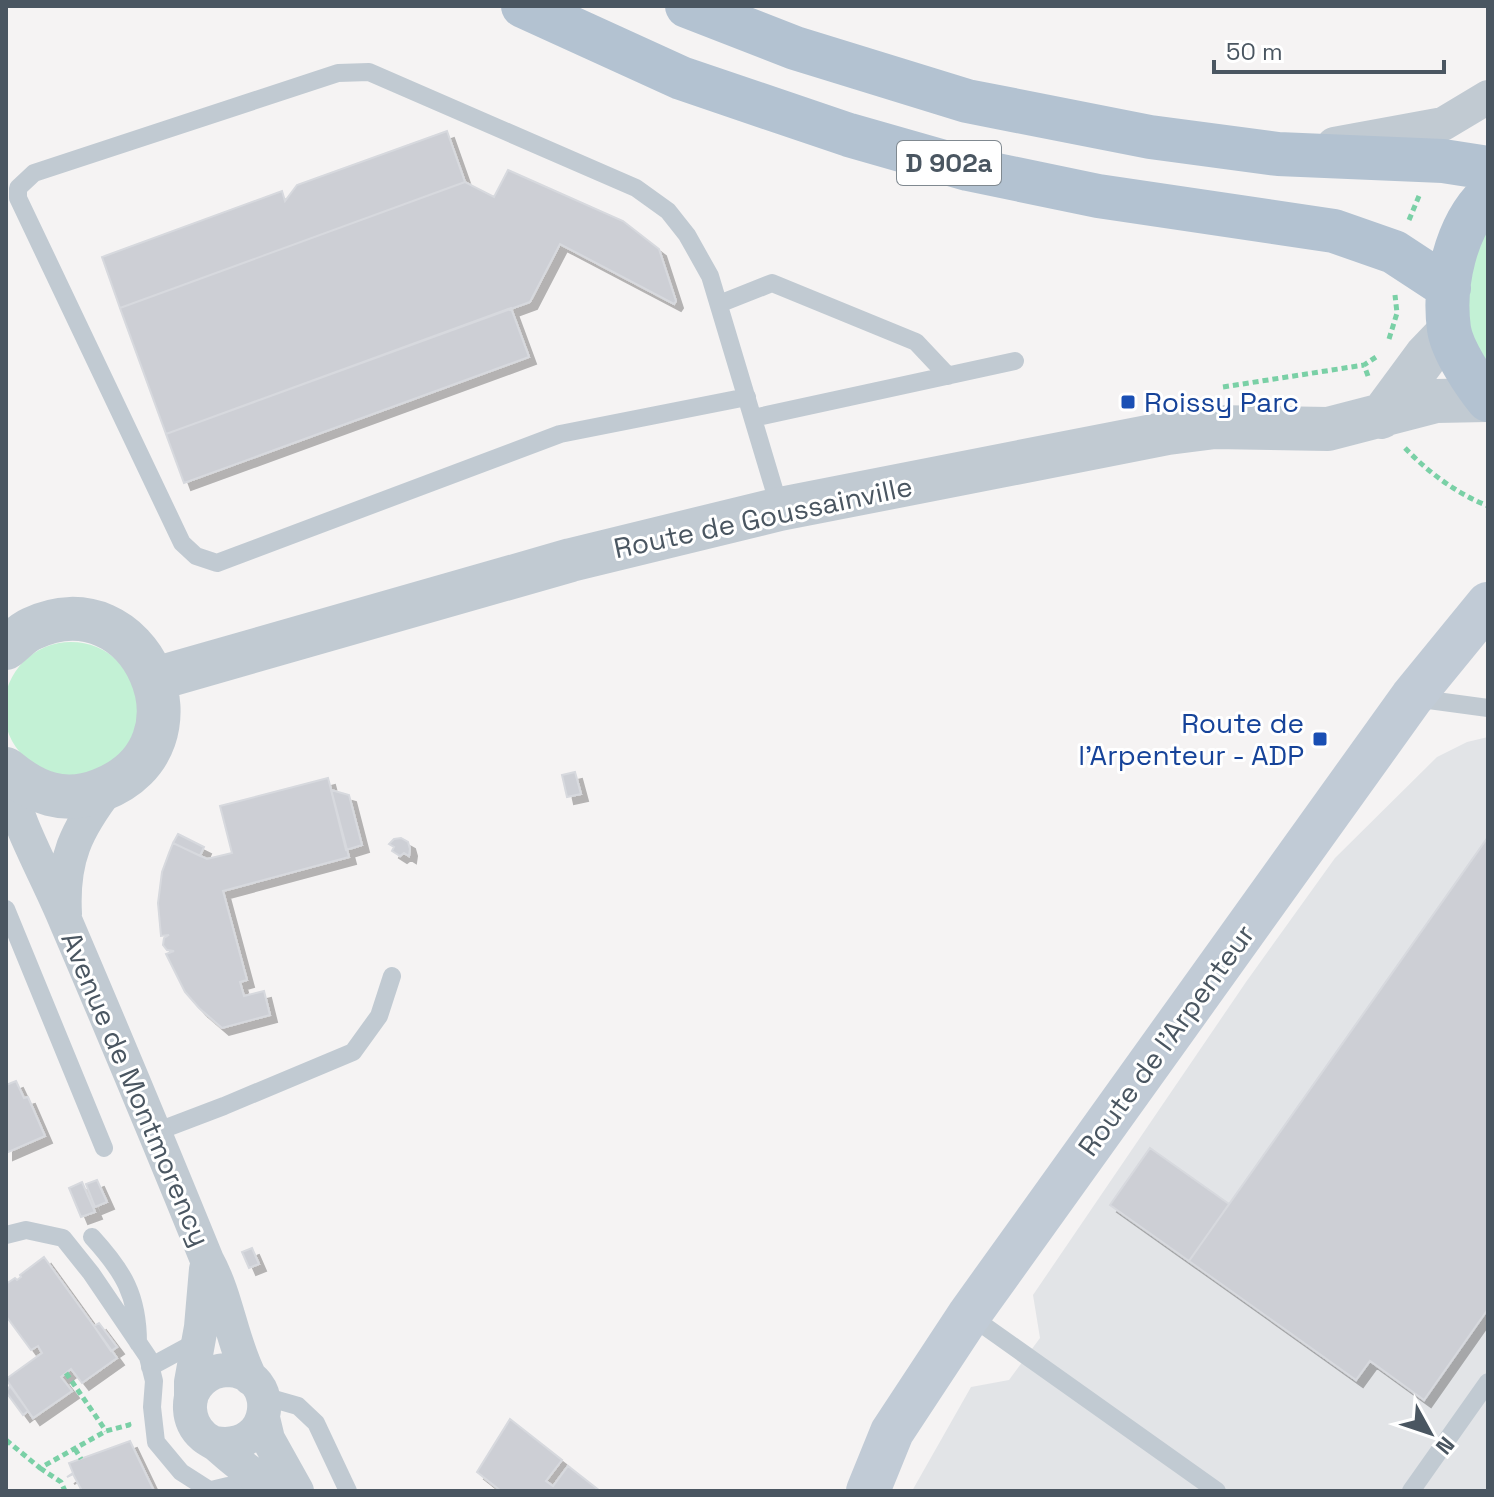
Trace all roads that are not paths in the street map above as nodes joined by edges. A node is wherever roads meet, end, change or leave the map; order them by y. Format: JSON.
{"nodes":[{"id":1,"x":523,"y":6,"type":"edge"},
{"id":2,"x":687,"y":6,"type":"edge"},
{"id":3,"x":1488,"y":97,"type":"edge"},
{"id":4,"x":1278,"y":154,"type":"junction"},
{"id":5,"x":1488,"y":168,"type":"edge"},
{"id":6,"x":1488,"y":195,"type":"edge"},
{"id":7,"x":1449,"y":288,"type":"junction"},
{"id":8,"x":719,"y":304,"type":"junction"},
{"id":9,"x":1449,"y":332,"type":"junction"},
{"id":10,"x":1015,"y":361,"type":"dead end"},
{"id":11,"x":948,"y":376,"type":"junction"},
{"id":12,"x":747,"y":397,"type":"junction"},
{"id":13,"x":1488,"y":400,"type":"edge"},
{"id":14,"x":1381,"y":417,"type":"junction"},
{"id":15,"x":753,"y":418,"type":"junction"},
{"id":16,"x":780,"y":509,"type":"junction"},
{"id":17,"x":1488,"y":604,"type":"edge"},
{"id":18,"x":6,"y":648,"type":"edge"},
{"id":19,"x":155,"y":679,"type":"junction"},
{"id":20,"x":1412,"y":697,"type":"junction"},
{"id":21,"x":1488,"y":708,"type":"edge"},
{"id":22,"x":6,"y":769,"type":"edge"},
{"id":23,"x":6,"y":775,"type":"edge"},
{"id":24,"x":109,"y":787,"type":"junction"},
{"id":25,"x":6,"y":909,"type":"edge"},
{"id":26,"x":65,"y":918,"type":"junction"},
{"id":27,"x":392,"y":976,"type":"dead end"},
{"id":28,"x":153,"y":1133,"type":"junction"},
{"id":29,"x":104,"y":1148,"type":"dead end"},
{"id":30,"x":6,"y":1235,"type":"edge"},
{"id":31,"x":92,"y":1237,"type":"dead end"},
{"id":32,"x":207,"y":1260,"type":"junction"},
{"id":33,"x":969,"y":1315,"type":"junction"},
{"id":34,"x":198,"y":1341,"type":"junction"},
{"id":35,"x":138,"y":1343,"type":"junction"},
{"id":36,"x":150,"y":1367,"type":"junction"},
{"id":37,"x":1488,"y":1382,"type":"edge"},
{"id":38,"x":259,"y":1398,"type":"junction"},
{"id":39,"x":191,"y":1399,"type":"junction"},
{"id":40,"x":215,"y":1443,"type":"junction"},
{"id":41,"x":207,"y":1491,"type":"edge"},
{"id":42,"x":239,"y":1491,"type":"edge"},
{"id":43,"x":277,"y":1491,"type":"edge"},
{"id":44,"x":297,"y":1491,"type":"edge"},
{"id":45,"x":348,"y":1491,"type":"edge"},
{"id":46,"x":868,"y":1491,"type":"edge"},
{"id":47,"x":1217,"y":1491,"type":"edge"},
{"id":48,"x":1411,"y":1491,"type":"edge"}],
"edges":[{"from":1,"to":7,"type":"main road","number":"D 902a"},
{"from":2,"to":4,"type":"main road","number":"D 902a"},
{"from":3,"to":4,"type":"street"},
{"from":4,"to":5,"type":"main road","number":"D 902a"},
{"from":6,"to":7,"type":"main road"},
{"from":7,"to":9,"type":"main road"},
{"from":8,"to":11,"type":"lane"},
{"from":8,"to":12,"type":"lane"},
{"from":8,"to":12,"type":"lane"},
{"from":9,"to":13,"type":"main road"},
{"from":9,"to":14,"type":"street"},
{"from":10,"to":11,"type":"lane"},
{"from":11,"to":15,"type":"lane"},
{"from":12,"to":15,"type":"lane"},
{"from":13,"to":14,"type":"street","name":"Route de Goussainville"},
{"from":14,"to":16,"type":"street","name":"Route de Goussainville"},
{"from":15,"to":16,"type":"lane"},
{"from":16,"to":19,"type":"street","name":"Route de Goussainville"},
{"from":17,"to":20,"type":"main road","name":"Route de l'Arpenteur"},
{"from":18,"to":19,"type":"street"},
{"from":19,"to":24,"type":"street"},
{"from":20,"to":21,"type":"lane"},
{"from":20,"to":33,"type":"main road","name":"Route de l'Arpenteur"},
{"from":22,"to":24,"type":"street"},
{"from":23,"to":26,"type":"street","name":"Avenue de Montmorency"},
{"from":24,"to":26,"type":"street","name":"Avenue de Montmorency"},
{"from":25,"to":29,"type":"lane"},
{"from":26,"to":28,"type":"street","name":"Avenue de Montmorency"},
{"from":27,"to":28,"type":"lane"},
{"from":28,"to":32,"type":"street","name":"Avenue de Montmorency"},
{"from":30,"to":35,"type":"lane"},
{"from":31,"to":35,"type":"lane"},
{"from":32,"to":34,"type":"street","name":"Avenue de Montmorency"},
{"from":32,"to":38,"type":"street","name":"Avenue de Montmorency"},
{"from":33,"to":46,"type":"main road","name":"Route de l'Arpenteur"},
{"from":33,"to":47,"type":"lane"},
{"from":34,"to":36,"type":"lane"},
{"from":34,"to":39,"type":"street","name":"Avenue de Montmorency"},
{"from":35,"to":36,"type":"lane"},
{"from":36,"to":41,"type":"lane"},
{"from":37,"to":48,"type":"lane"},
{"from":38,"to":39,"type":"street"},
{"from":38,"to":40,"type":"street"},
{"from":38,"to":44,"type":"street","name":"Avenue de Montmorency"},
{"from":38,"to":45,"type":"lane"},
{"from":39,"to":40,"type":"street"},
{"from":40,"to":43,"type":"street"},
{"from":41,"to":42,"type":"lane"}]}
